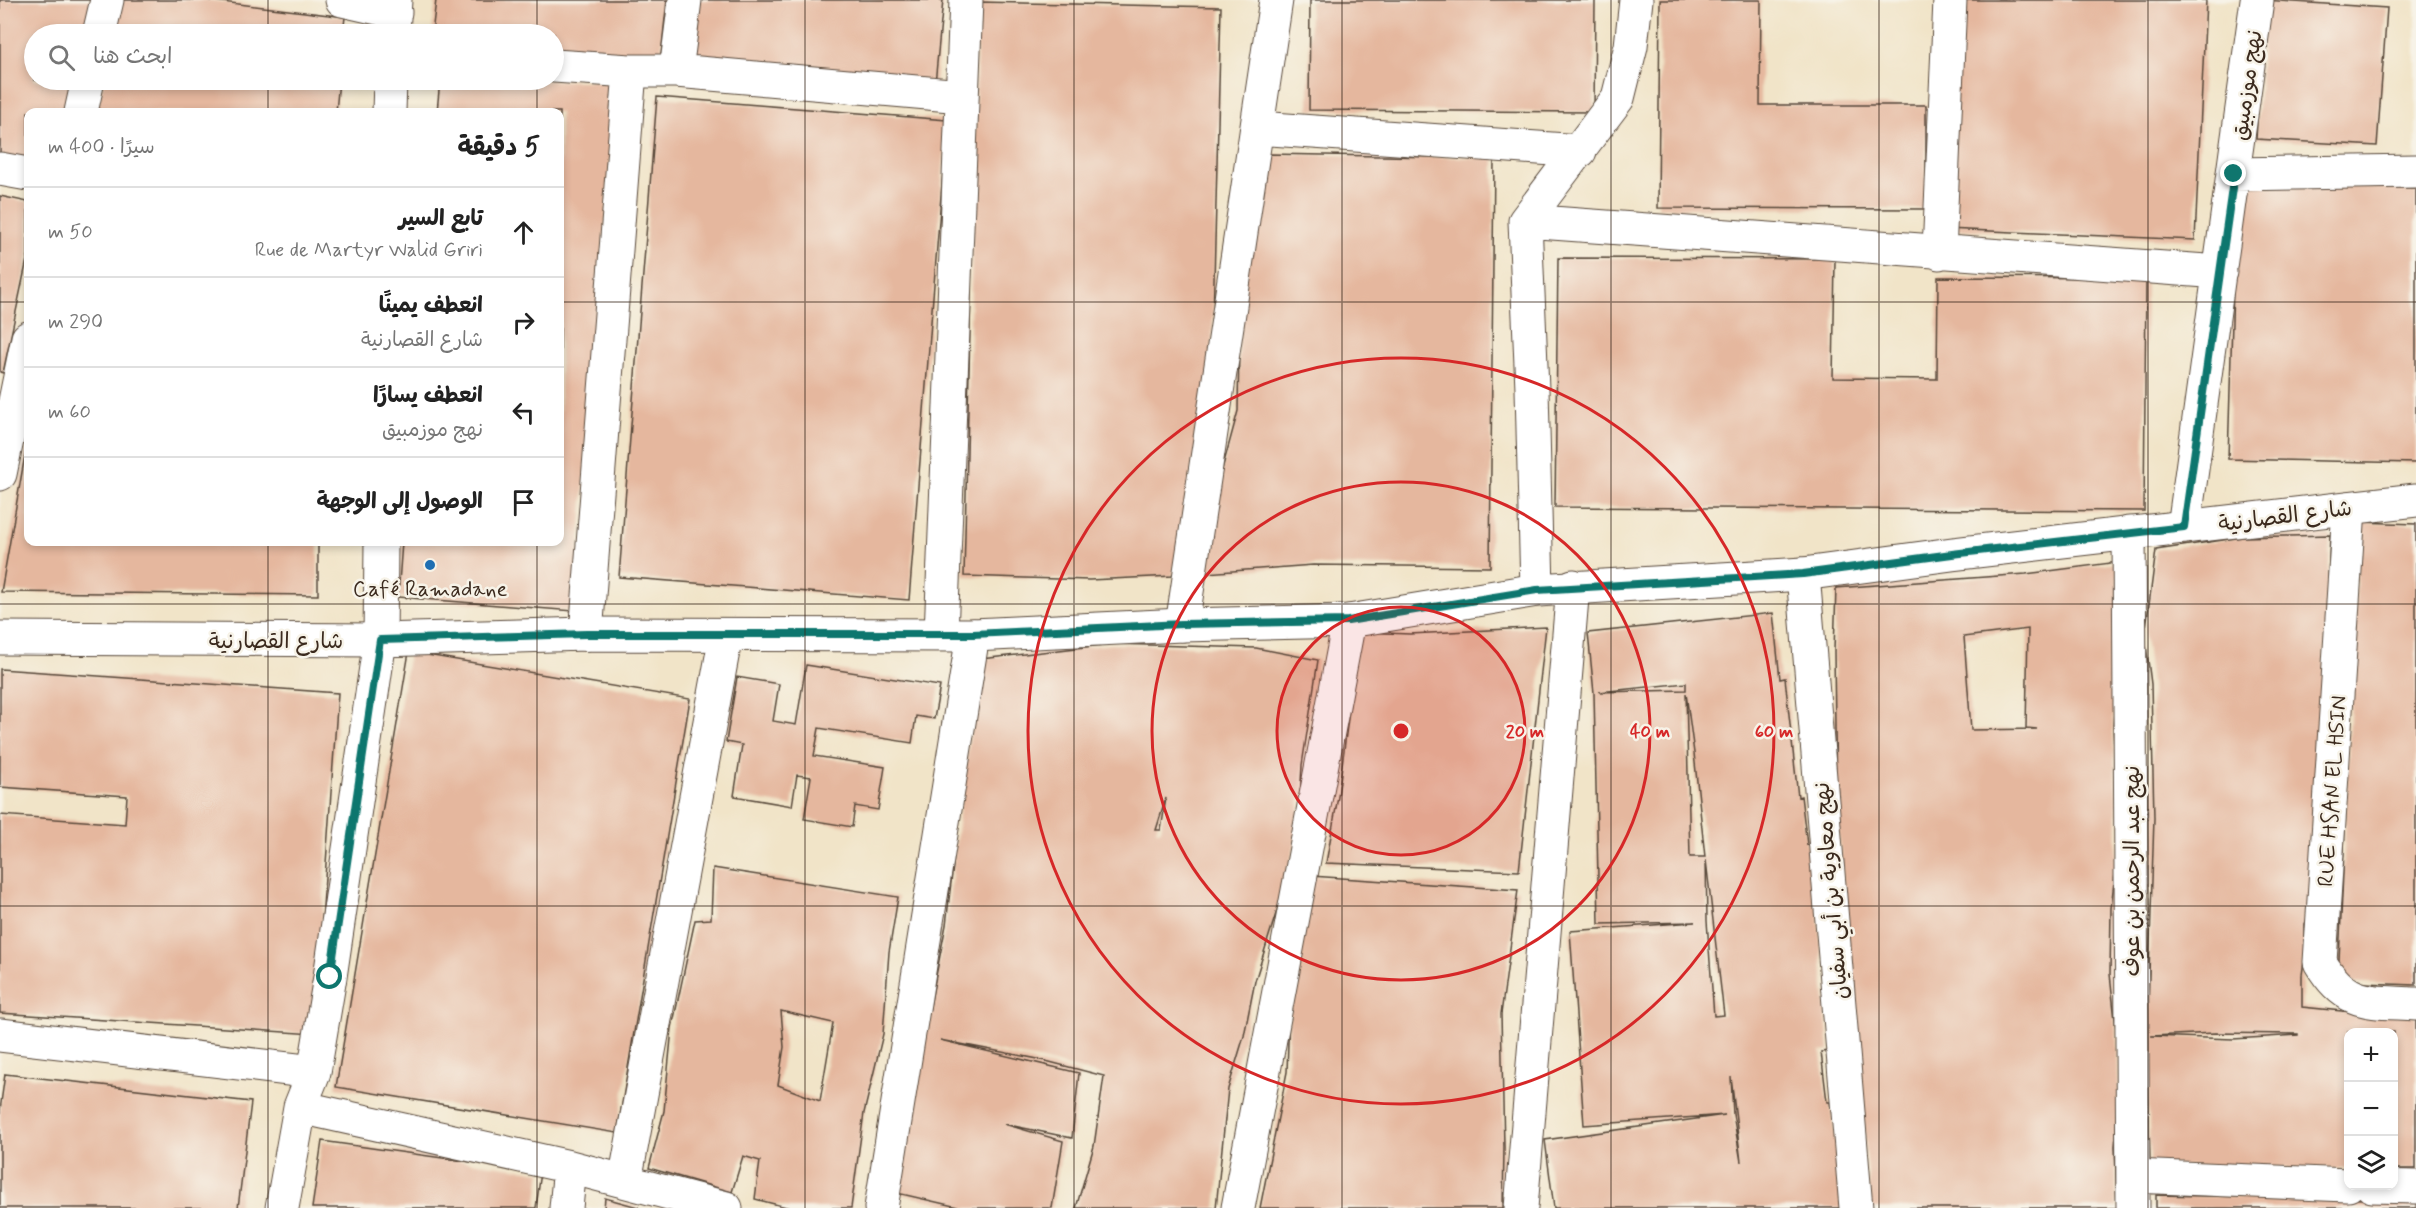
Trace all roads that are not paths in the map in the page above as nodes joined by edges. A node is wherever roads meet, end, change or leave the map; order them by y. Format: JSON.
{"nodes":[{"id":1,"x":107,"y":0,"type":"edge"},
{"id":2,"x":342,"y":0,"type":"edge"},
{"id":3,"x":685,"y":0,"type":"edge"},
{"id":4,"x":966,"y":0,"type":"edge"},
{"id":5,"x":1276,"y":0,"type":"edge"},
{"id":6,"x":1636,"y":0,"type":"edge"},
{"id":7,"x":1950,"y":0,"type":"edge"},
{"id":8,"x":2257,"y":0,"type":"edge"},
{"id":9,"x":395,"y":15,"type":"edge"},
{"id":10,"x":101,"y":24,"type":"edge"},
{"id":11,"x":564,"y":67,"type":"edge"},
{"id":12,"x":630,"y":71,"type":"junction"},
{"id":13,"x":676,"y":71,"type":"junction"},
{"id":14,"x":86,"y":90,"type":"edge"},
{"id":15,"x":390,"y":90,"type":"edge"},
{"id":16,"x":962,"y":96,"type":"junction"},
{"id":17,"x":82,"y":108,"type":"edge"},
{"id":18,"x":389,"y":108,"type":"edge"},
{"id":19,"x":1258,"y":128,"type":"junction"},
{"id":20,"x":1580,"y":151,"type":"junction"},
{"id":21,"x":0,"y":169,"type":"edge"},
{"id":22,"x":2416,"y":171,"type":"edge"},
{"id":23,"x":24,"y":173,"type":"edge"},
{"id":24,"x":2234,"y":174,"type":"junction"},
{"id":25,"x":1525,"y":222,"type":"junction"},
{"id":26,"x":1939,"y":253,"type":"junction"},
{"id":27,"x":2220,"y":272,"type":"junction"},
{"id":28,"x":24,"y":349,"type":"edge"},
{"id":29,"x":8,"y":391,"type":"edge"},
{"id":30,"x":0,"y":474,"type":"edge"},
{"id":31,"x":2416,"y":500,"type":"edge"},
{"id":32,"x":2349,"y":508,"type":"junction"},
{"id":33,"x":2184,"y":527,"type":"junction"},
{"id":34,"x":2129,"y":533,"type":"junction"},
{"id":35,"x":381,"y":546,"type":"edge"},
{"id":36,"x":1803,"y":574,"type":"junction"},
{"id":37,"x":1573,"y":586,"type":"junction"},
{"id":38,"x":1537,"y":590,"type":"junction"},
{"id":39,"x":1348,"y":621,"type":"junction"},
{"id":40,"x":1182,"y":624,"type":"junction"},
{"id":41,"x":586,"y":634,"type":"junction"},
{"id":42,"x":941,"y":634,"type":"junction"},
{"id":43,"x":973,"y":634,"type":"junction"},
{"id":44,"x":726,"y":635,"type":"junction"},
{"id":45,"x":0,"y":638,"type":"edge"},
{"id":46,"x":380,"y":640,"type":"junction"},
{"id":47,"x":2416,"y":1004,"type":"edge"},
{"id":48,"x":0,"y":1035,"type":"edge"},
{"id":49,"x":314,"y":1072,"type":"junction"},
{"id":50,"x":300,"y":1107,"type":"junction"},
{"id":51,"x":570,"y":1167,"type":"junction"},
{"id":52,"x":625,"y":1181,"type":"junction"},
{"id":53,"x":2344,"y":1185,"type":"edge"},
{"id":54,"x":2398,"y":1186,"type":"edge"},
{"id":55,"x":2416,"y":1187,"type":"edge"},
{"id":56,"x":2133,"y":1192,"type":"edge"},
{"id":57,"x":282,"y":1208,"type":"edge"},
{"id":58,"x":566,"y":1208,"type":"edge"},
{"id":59,"x":726,"y":1208,"type":"edge"},
{"id":60,"x":881,"y":1208,"type":"edge"},
{"id":61,"x":1238,"y":1208,"type":"edge"},
{"id":62,"x":1521,"y":1208,"type":"edge"},
{"id":63,"x":1856,"y":1208,"type":"edge"}],
"edges":[{"from":1,"to":10,"type":"street"},
{"from":2,"to":9,"type":"street"},
{"from":3,"to":13,"type":"street"},
{"from":4,"to":16,"type":"street"},
{"from":5,"to":19,"type":"street"},
{"from":6,"to":20,"type":"street"},
{"from":7,"to":26,"type":"street"},
{"from":8,"to":24,"type":"street","name":"نهج موزمبيق"},
{"from":11,"to":12,"type":"street"},
{"from":12,"to":13,"type":"street"},
{"from":12,"to":41,"type":"street"},
{"from":13,"to":16,"type":"street"},
{"from":14,"to":17,"type":"street"},
{"from":15,"to":18,"type":"street"},
{"from":16,"to":42,"type":"street"},
{"from":19,"to":20,"type":"street"},
{"from":19,"to":40,"type":"street"},
{"from":20,"to":25,"type":"street"},
{"from":21,"to":23,"type":"street"},
{"from":22,"to":24,"type":"street"},
{"from":24,"to":27,"type":"street","name":"نهج موزمبيق"},
{"from":25,"to":26,"type":"street"},
{"from":25,"to":38,"type":"street"},
{"from":26,"to":27,"type":"street"},
{"from":27,"to":33,"type":"street","name":"نهج موزمبيق"},
{"from":28,"to":29,"type":"street"},
{"from":29,"to":30,"type":"street"},
{"from":31,"to":32,"type":"street","name":"شارع القصارنية"},
{"from":32,"to":33,"type":"street","name":"شارع القصارنية"},
{"from":32,"to":47,"type":"street","name":"RUE HSAN EL HSIN"},
{"from":33,"to":34,"type":"street","name":"شارع القصارنية"},
{"from":34,"to":36,"type":"street","name":"شارع القصارنية"},
{"from":34,"to":56,"type":"street","name":"نهج عبد الرحمن بن عوف"},
{"from":35,"to":46,"type":"street"},
{"from":36,"to":37,"type":"street","name":"شارع القصارنية"},
{"from":36,"to":63,"type":"street","name":"نهج معاوية بن أبي سفيان"},
{"from":37,"to":38,"type":"street","name":"شارع القصارنية"},
{"from":37,"to":62,"type":"street"},
{"from":38,"to":39,"type":"street","name":"شارع القصارنية"},
{"from":39,"to":40,"type":"street","name":"شارع القصارنية"},
{"from":39,"to":61,"type":"street"},
{"from":40,"to":43,"type":"street","name":"شارع القصارنية"},
{"from":41,"to":44,"type":"street","name":"شارع القصارنية"},
{"from":41,"to":46,"type":"street","name":"شارع القصارنية"},
{"from":42,"to":43,"type":"street","name":"شارع القصارنية"},
{"from":42,"to":44,"type":"street","name":"شارع القصارنية"},
{"from":43,"to":60,"type":"street"},
{"from":44,"to":52,"type":"street"},
{"from":45,"to":46,"type":"street","name":"شارع القصارنية"},
{"from":46,"to":49,"type":"street"},
{"from":48,"to":49,"type":"street"},
{"from":49,"to":50,"type":"street"},
{"from":50,"to":51,"type":"street"},
{"from":50,"to":57,"type":"street"},
{"from":51,"to":52,"type":"street"},
{"from":51,"to":58,"type":"street"},
{"from":52,"to":59,"type":"street"},
{"from":53,"to":56,"type":"street"},
{"from":54,"to":55,"type":"street"}]}
